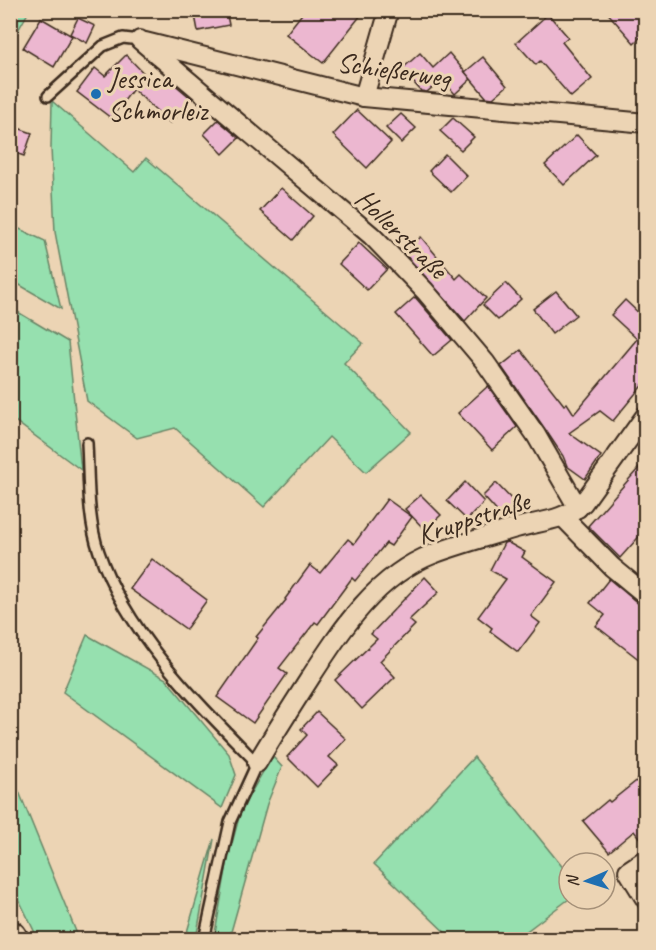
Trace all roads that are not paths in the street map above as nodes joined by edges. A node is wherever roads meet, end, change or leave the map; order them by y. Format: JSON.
{"nodes":[{"id":1,"x":389,"y":10,"type":"edge"},
{"id":2,"x":140,"y":40,"type":"junction"},
{"id":3,"x":48,"y":96,"type":"dead end"},
{"id":4,"x":364,"y":97,"type":"junction"},
{"id":5,"x":645,"y":123,"type":"edge"},
{"id":6,"x":645,"y":415,"type":"edge"},
{"id":7,"x":87,"y":443,"type":"dead end"},
{"id":8,"x":571,"y":512,"type":"junction"},
{"id":9,"x":645,"y":595,"type":"edge"},
{"id":10,"x":257,"y":763,"type":"junction"},
{"id":11,"x":645,"y":860,"type":"edge"},
{"id":12,"x":645,"y":900,"type":"edge"},
{"id":13,"x":204,"y":939,"type":"edge"}],
"edges":[{"from":1,"to":4,"type":"street"},
{"from":2,"to":3,"type":"lane"},
{"from":2,"to":4,"type":"street","name":"Schießerweg"},
{"from":2,"to":8,"type":"street","name":"Hollerstraße"},
{"from":4,"to":5,"type":"street","name":"Schießerweg"},
{"from":6,"to":8,"type":"street"},
{"from":7,"to":10,"type":"lane"},
{"from":8,"to":9,"type":"street","name":"Hollerstraße"},
{"from":8,"to":10,"type":"street","name":"Kruppstraße"},
{"from":10,"to":13,"type":"lane"},
{"from":11,"to":12,"type":"street"}]}
